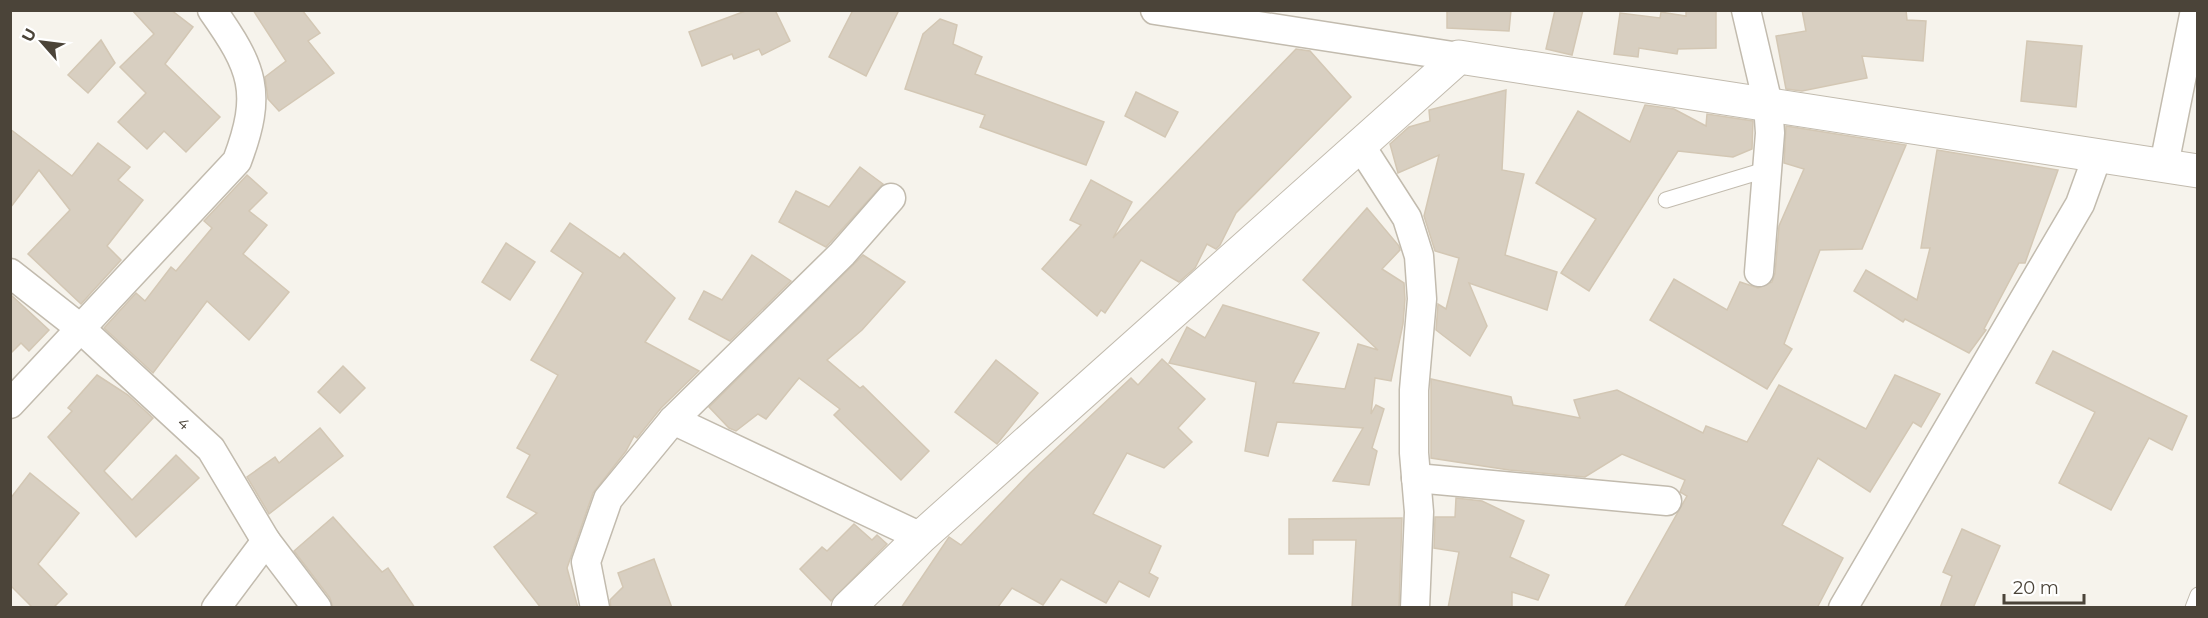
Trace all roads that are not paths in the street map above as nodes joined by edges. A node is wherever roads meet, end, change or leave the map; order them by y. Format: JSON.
{"nodes":[{"id":1,"x":212,"y":10,"type":"edge"},
{"id":2,"x":1155,"y":10,"type":"edge"},
{"id":3,"x":1746,"y":10,"type":"edge"},
{"id":4,"x":2195,"y":10,"type":"edge"},
{"id":5,"x":1459,"y":57,"type":"junction"},
{"id":6,"x":1768,"y":104,"type":"junction"},
{"id":7,"x":1360,"y":145,"type":"junction"},
{"id":8,"x":2097,"y":157,"type":"junction"},
{"id":9,"x":2164,"y":165,"type":"junction"},
{"id":10,"x":1765,"y":170,"type":"junction"},
{"id":11,"x":2198,"y":171,"type":"edge"},
{"id":12,"x":891,"y":198,"type":"dead end"},
{"id":13,"x":1666,"y":200,"type":"dead end"},
{"id":14,"x":1759,"y":272,"type":"dead end"},
{"id":15,"x":10,"y":273,"type":"edge"},
{"id":16,"x":80,"y":328,"type":"junction"},
{"id":17,"x":10,"y":404,"type":"edge"},
{"id":18,"x":673,"y":420,"type":"junction"},
{"id":19,"x":1416,"y":478,"type":"junction"},
{"id":20,"x":1666,"y":501,"type":"dead end"},
{"id":21,"x":921,"y":537,"type":"junction"},
{"id":22,"x":266,"y":541,"type":"junction"},
{"id":23,"x":2198,"y":595,"type":"edge"},
{"id":24,"x":216,"y":608,"type":"edge"},
{"id":25,"x":317,"y":608,"type":"edge"},
{"id":26,"x":595,"y":608,"type":"edge"},
{"id":27,"x":848,"y":608,"type":"edge"},
{"id":28,"x":1415,"y":608,"type":"edge"},
{"id":29,"x":1843,"y":608,"type":"edge"},
{"id":30,"x":2193,"y":608,"type":"edge"}],
"edges":[{"from":1,"to":16,"type":"street"},
{"from":2,"to":5,"type":"street"},
{"from":3,"to":6,"type":"street"},
{"from":4,"to":9,"type":"street"},
{"from":5,"to":6,"type":"street"},
{"from":5,"to":7,"type":"street"},
{"from":6,"to":8,"type":"street"},
{"from":6,"to":10,"type":"street"},
{"from":7,"to":19,"type":"street"},
{"from":7,"to":21,"type":"street"},
{"from":8,"to":9,"type":"street"},
{"from":8,"to":29,"type":"street"},
{"from":9,"to":11,"type":"street"},
{"from":10,"to":13,"type":"lane"},
{"from":10,"to":14,"type":"street"},
{"from":12,"to":18,"type":"street"},
{"from":15,"to":16,"type":"street","name":"4"},
{"from":16,"to":17,"type":"street"},
{"from":16,"to":22,"type":"street","name":"4"},
{"from":18,"to":21,"type":"street"},
{"from":18,"to":26,"type":"street"},
{"from":19,"to":20,"type":"street"},
{"from":19,"to":28,"type":"street"},
{"from":21,"to":27,"type":"street"},
{"from":22,"to":24,"type":"street"},
{"from":22,"to":25,"type":"street","name":"4"},
{"from":23,"to":30,"type":"lane"}]}
